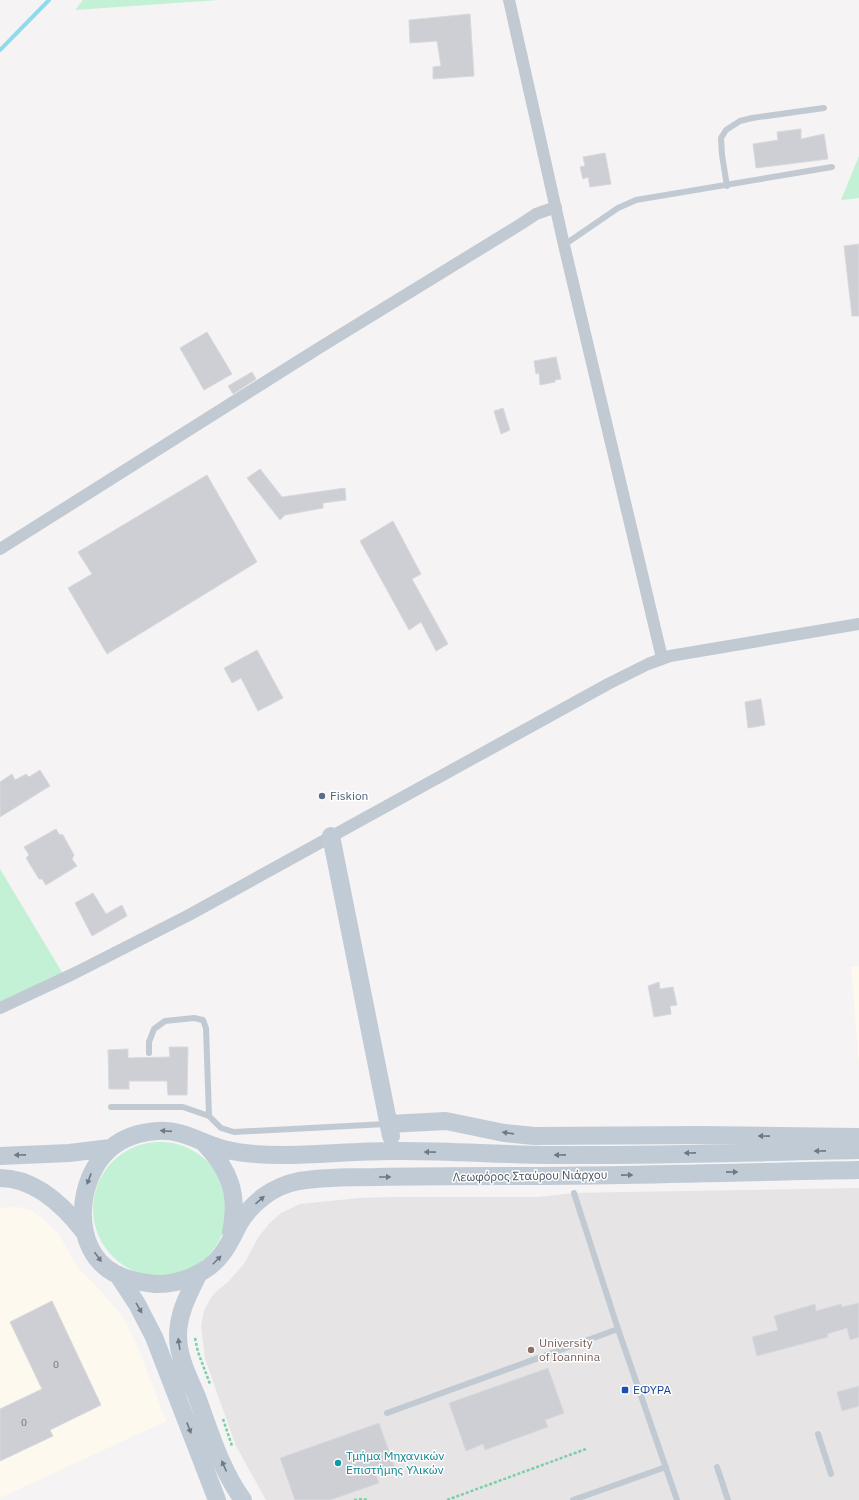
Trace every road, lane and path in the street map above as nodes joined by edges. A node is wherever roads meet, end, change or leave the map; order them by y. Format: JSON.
{"nodes":[{"id":1,"x":509,"y":0,"type":"edge"},
{"id":2,"x":824,"y":108,"type":"dead end"},
{"id":3,"x":832,"y":167,"type":"dead end"},
{"id":4,"x":727,"y":186,"type":"junction"},
{"id":5,"x":556,"y":207,"type":"junction"},
{"id":6,"x":564,"y":244,"type":"junction"},
{"id":7,"x":0,"y":549,"type":"edge"},
{"id":8,"x":859,"y":624,"type":"edge"},
{"id":9,"x":662,"y":658,"type":"junction"},
{"id":10,"x":331,"y":836,"type":"junction"},
{"id":11,"x":0,"y":1008,"type":"edge"},
{"id":12,"x":149,"y":1053,"type":"dead end"},
{"id":13,"x":111,"y":1107,"type":"dead end"},
{"id":14,"x":209,"y":1116,"type":"junction"},
{"id":15,"x":389,"y":1124,"type":"junction"},
{"id":16,"x":859,"y":1137,"type":"edge"},
{"id":17,"x":203,"y":1142,"type":"junction"},
{"id":18,"x":111,"y":1148,"type":"junction"},
{"id":19,"x":859,"y":1150,"type":"edge"},
{"id":20,"x":394,"y":1151,"type":"junction"},
{"id":21,"x":0,"y":1156,"type":"edge"},
{"id":22,"x":859,"y":1170,"type":"edge"},
{"id":23,"x":0,"y":1178,"type":"edge"},
{"id":24,"x":574,"y":1194,"type":"dead end"},
{"id":25,"x":86,"y":1233,"type":"junction"},
{"id":26,"x":229,"y":1242,"type":"junction"},
{"id":27,"x":199,"y":1273,"type":"junction"},
{"id":28,"x":118,"y":1275,"type":"junction"},
{"id":29,"x":618,"y":1329,"type":"junction"},
{"id":30,"x":195,"y":1338,"type":"dead end"},
{"id":31,"x":210,"y":1387,"type":"dead end"},
{"id":32,"x":387,"y":1413,"type":"dead end"},
{"id":33,"x":222,"y":1416,"type":"dead end"},
{"id":34,"x":818,"y":1434,"type":"dead end"},
{"id":35,"x":586,"y":1449,"type":"dead end"},
{"id":36,"x":217,"y":1451,"type":"junction"},
{"id":37,"x":718,"y":1467,"type":"dead end"},
{"id":38,"x":666,"y":1468,"type":"junction"},
{"id":39,"x":831,"y":1474,"type":"dead end"},
{"id":40,"x":217,"y":1500,"type":"edge"},
{"id":41,"x":243,"y":1500,"type":"edge"},
{"id":42,"x":354,"y":1500,"type":"edge"},
{"id":43,"x":368,"y":1500,"type":"edge"},
{"id":44,"x":447,"y":1500,"type":"edge"},
{"id":45,"x":573,"y":1500,"type":"edge"},
{"id":46,"x":677,"y":1500,"type":"edge"},
{"id":47,"x":728,"y":1500,"type":"edge"}],
"edges":[{"from":1,"to":5,"type":"street"},
{"from":2,"to":4,"type":"lane"},
{"from":3,"to":4,"type":"lane"},
{"from":4,"to":6,"type":"lane"},
{"from":5,"to":6,"type":"street"},
{"from":5,"to":7,"type":"street"},
{"from":6,"to":9,"type":"street"},
{"from":8,"to":9,"type":"street"},
{"from":9,"to":10,"type":"street"},
{"from":10,"to":11,"type":"street"},
{"from":10,"to":15,"type":"main road"},
{"from":12,"to":14,"type":"lane"},
{"from":13,"to":14,"type":"lane"},
{"from":14,"to":15,"type":"lane"},
{"from":16,"to":15,"type":"main road","one_way":true},
{"from":15,"to":20,"type":"main road"},
{"from":17,"to":18,"type":"main road","name":"Λεωφόρος Σταύρου Νιάρχου","one_way":true},
{"from":17,"to":20,"type":"main road","name":"Λεωφόρος Σταύρου Νιάρχου"},
{"from":17,"to":26,"type":"main road","name":"Λεωφόρος Σταύρου Νιάρχου"},
{"from":18,"to":21,"type":"main road","name":"Λεωφόρος Σταύρου Νιάρχου","one_way":true},
{"from":18,"to":25,"type":"main road","name":"Λεωφόρος Σταύρου Νιάρχου","one_way":true},
{"from":19,"to":20,"type":"main road","name":"Λεωφόρος Σταύρου Νιάρχου","one_way":true},
{"from":26,"to":22,"type":"main road","name":"Λεωφόρος Σταύρου Νιάρχου","one_way":true},
{"from":23,"to":25,"type":"main road","name":"Λεωφόρος Σταύρου Νιάρχου"},
{"from":24,"to":29,"type":"lane"},
{"from":25,"to":28,"type":"main road","name":"Λεωφόρος Σταύρου Νιάρχου","one_way":true},
{"from":27,"to":26,"type":"main road","name":"Λεωφόρος Σταύρου Νιάρχου","one_way":true},
{"from":27,"to":28,"type":"main road","name":"Λεωφόρος Σταύρου Νιάρχου"},
{"from":36,"to":27,"type":"main road","one_way":true},
{"from":28,"to":40,"type":"main road","one_way":true},
{"from":29,"to":32,"type":"lane"},
{"from":29,"to":38,"type":"lane"},
{"from":30,"to":31,"type":"path"},
{"from":33,"to":36,"type":"path"},
{"from":34,"to":39,"type":"lane"},
{"from":35,"to":44,"type":"path"},
{"from":41,"to":36,"type":"main road","one_way":true},
{"from":37,"to":47,"type":"lane"},
{"from":38,"to":45,"type":"lane"},
{"from":38,"to":46,"type":"lane"},
{"from":42,"to":43,"type":"path"}]}
